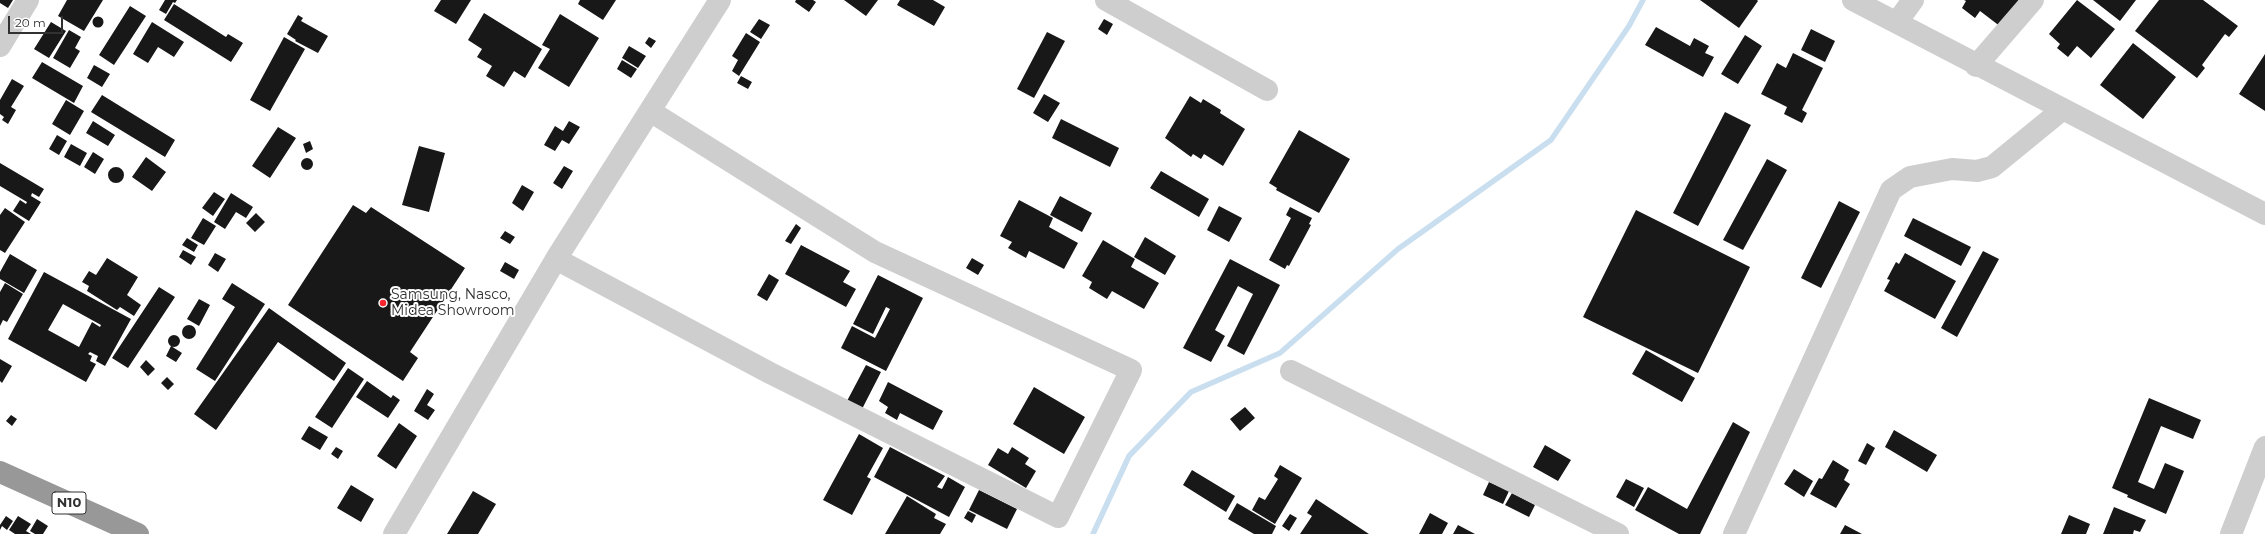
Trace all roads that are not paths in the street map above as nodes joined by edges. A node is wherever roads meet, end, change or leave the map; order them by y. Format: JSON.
{"nodes":[{"id":1,"x":28,"y":0,"type":"edge"},
{"id":2,"x":720,"y":0,"type":"edge"},
{"id":3,"x":1106,"y":0,"type":"edge"},
{"id":4,"x":1853,"y":0,"type":"edge"},
{"id":5,"x":1913,"y":0,"type":"edge"},
{"id":6,"x":2033,"y":0,"type":"edge"},
{"id":7,"x":1897,"y":22,"type":"junction"},
{"id":8,"x":0,"y":46,"type":"edge"},
{"id":9,"x":1976,"y":66,"type":"junction"},
{"id":10,"x":1266,"y":90,"type":"dead end"},
{"id":11,"x":2063,"y":109,"type":"junction"},
{"id":12,"x":650,"y":111,"type":"junction"},
{"id":13,"x":2265,"y":214,"type":"edge"},
{"id":14,"x":556,"y":258,"type":"junction"},
{"id":15,"x":1291,"y":371,"type":"dead end"},
{"id":16,"x":2265,"y":447,"type":"edge"},
{"id":17,"x":0,"y":472,"type":"edge"},
{"id":18,"x":138,"y":534,"type":"edge"},
{"id":19,"x":394,"y":534,"type":"edge"},
{"id":20,"x":1618,"y":534,"type":"edge"},
{"id":21,"x":1734,"y":534,"type":"edge"},
{"id":22,"x":2231,"y":534,"type":"edge"}],
"edges":[{"from":1,"to":8,"type":"street"},
{"from":2,"to":12,"type":"street"},
{"from":3,"to":10,"type":"street"},
{"from":4,"to":7,"type":"street"},
{"from":5,"to":7,"type":"street"},
{"from":6,"to":9,"type":"street"},
{"from":7,"to":9,"type":"street"},
{"from":9,"to":11,"type":"street"},
{"from":11,"to":13,"type":"street"},
{"from":11,"to":21,"type":"street"},
{"from":12,"to":14,"type":"street"},
{"from":12,"to":14,"type":"street"},
{"from":14,"to":19,"type":"street"},
{"from":15,"to":20,"type":"street"},
{"from":16,"to":22,"type":"street"},
{"from":17,"to":18,"type":"highway","number":"N10"}]}
